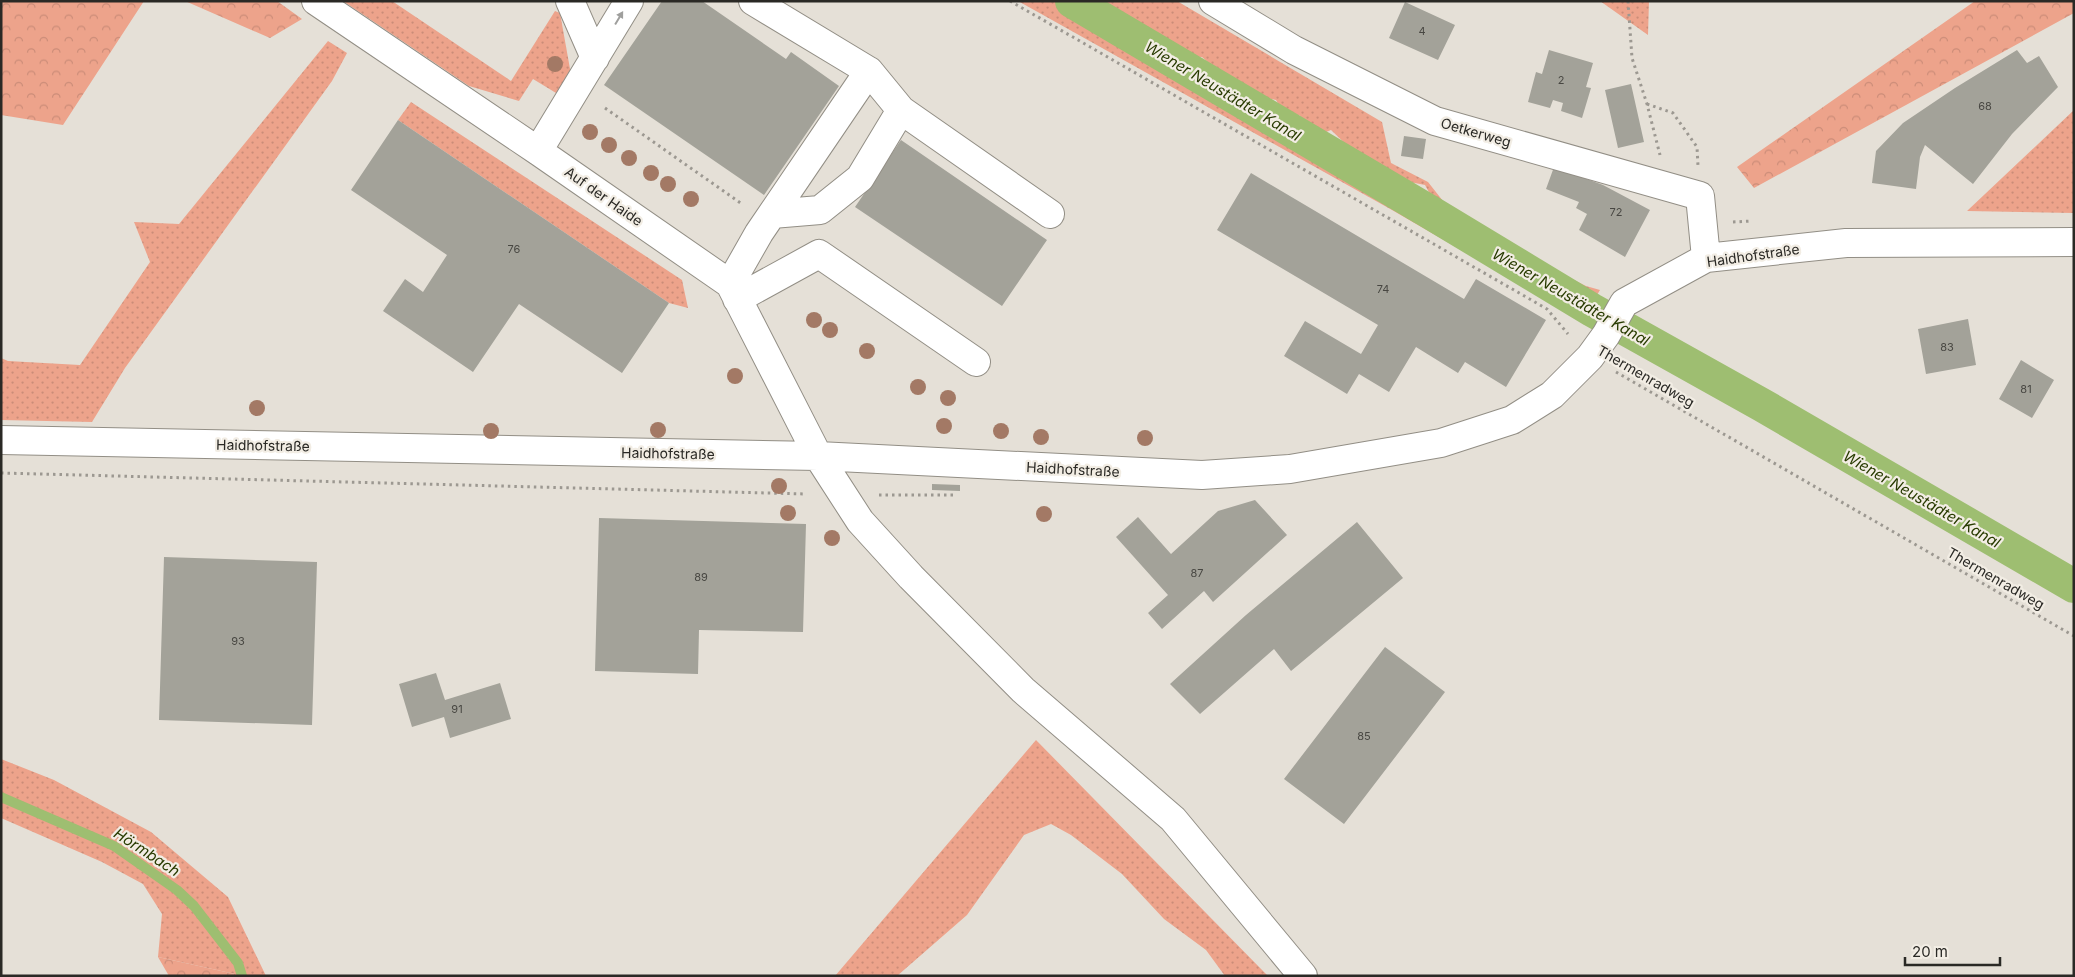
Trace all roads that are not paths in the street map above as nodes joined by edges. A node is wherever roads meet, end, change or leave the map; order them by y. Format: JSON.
{"nodes":[{"id":1,"x":316,"y":1,"type":"edge"},
{"id":2,"x":570,"y":1,"type":"edge"},
{"id":3,"x":629,"y":1,"type":"edge"},
{"id":4,"x":753,"y":1,"type":"edge"},
{"id":5,"x":1212,"y":1,"type":"edge"},
{"id":6,"x":595,"y":58,"type":"junction"},
{"id":7,"x":869,"y":71,"type":"junction"},
{"id":8,"x":900,"y":110,"type":"junction"},
{"id":9,"x":538,"y":151,"type":"junction"},
{"id":10,"x":1050,"y":214,"type":"dead end"},
{"id":11,"x":769,"y":218,"type":"junction"},
{"id":12,"x":2074,"y":242,"type":"edge"},
{"id":13,"x":1706,"y":258,"type":"junction"},
{"id":14,"x":733,"y":291,"type":"junction"},
{"id":15,"x":976,"y":362,"type":"dead end"},
{"id":16,"x":1,"y":440,"type":"edge"},
{"id":17,"x":818,"y":456,"type":"junction"},
{"id":18,"x":1303,"y":976,"type":"edge"}],
"edges":[{"from":1,"to":9,"type":"street","name":"Auf der Haide"},
{"from":2,"to":6,"type":"street"},
{"from":6,"to":3,"type":"street","one_way":true},
{"from":4,"to":7,"type":"street"},
{"from":5,"to":13,"type":"street","name":"Oetkerweg"},
{"from":6,"to":9,"type":"street"},
{"from":7,"to":8,"type":"street"},
{"from":7,"to":11,"type":"street"},
{"from":8,"to":10,"type":"street"},
{"from":8,"to":11,"type":"street"},
{"from":9,"to":14,"type":"street","name":"Auf der Haide"},
{"from":11,"to":14,"type":"street"},
{"from":12,"to":13,"type":"street","name":"Haidhofstraße"},
{"from":13,"to":17,"type":"street","name":"Haidhofstraße"},
{"from":14,"to":15,"type":"street"},
{"from":14,"to":17,"type":"street","name":"Auf der Haide"},
{"from":16,"to":17,"type":"street","name":"Haidhofstraße"},
{"from":17,"to":18,"type":"street","name":"Auf der Haide"}]}
